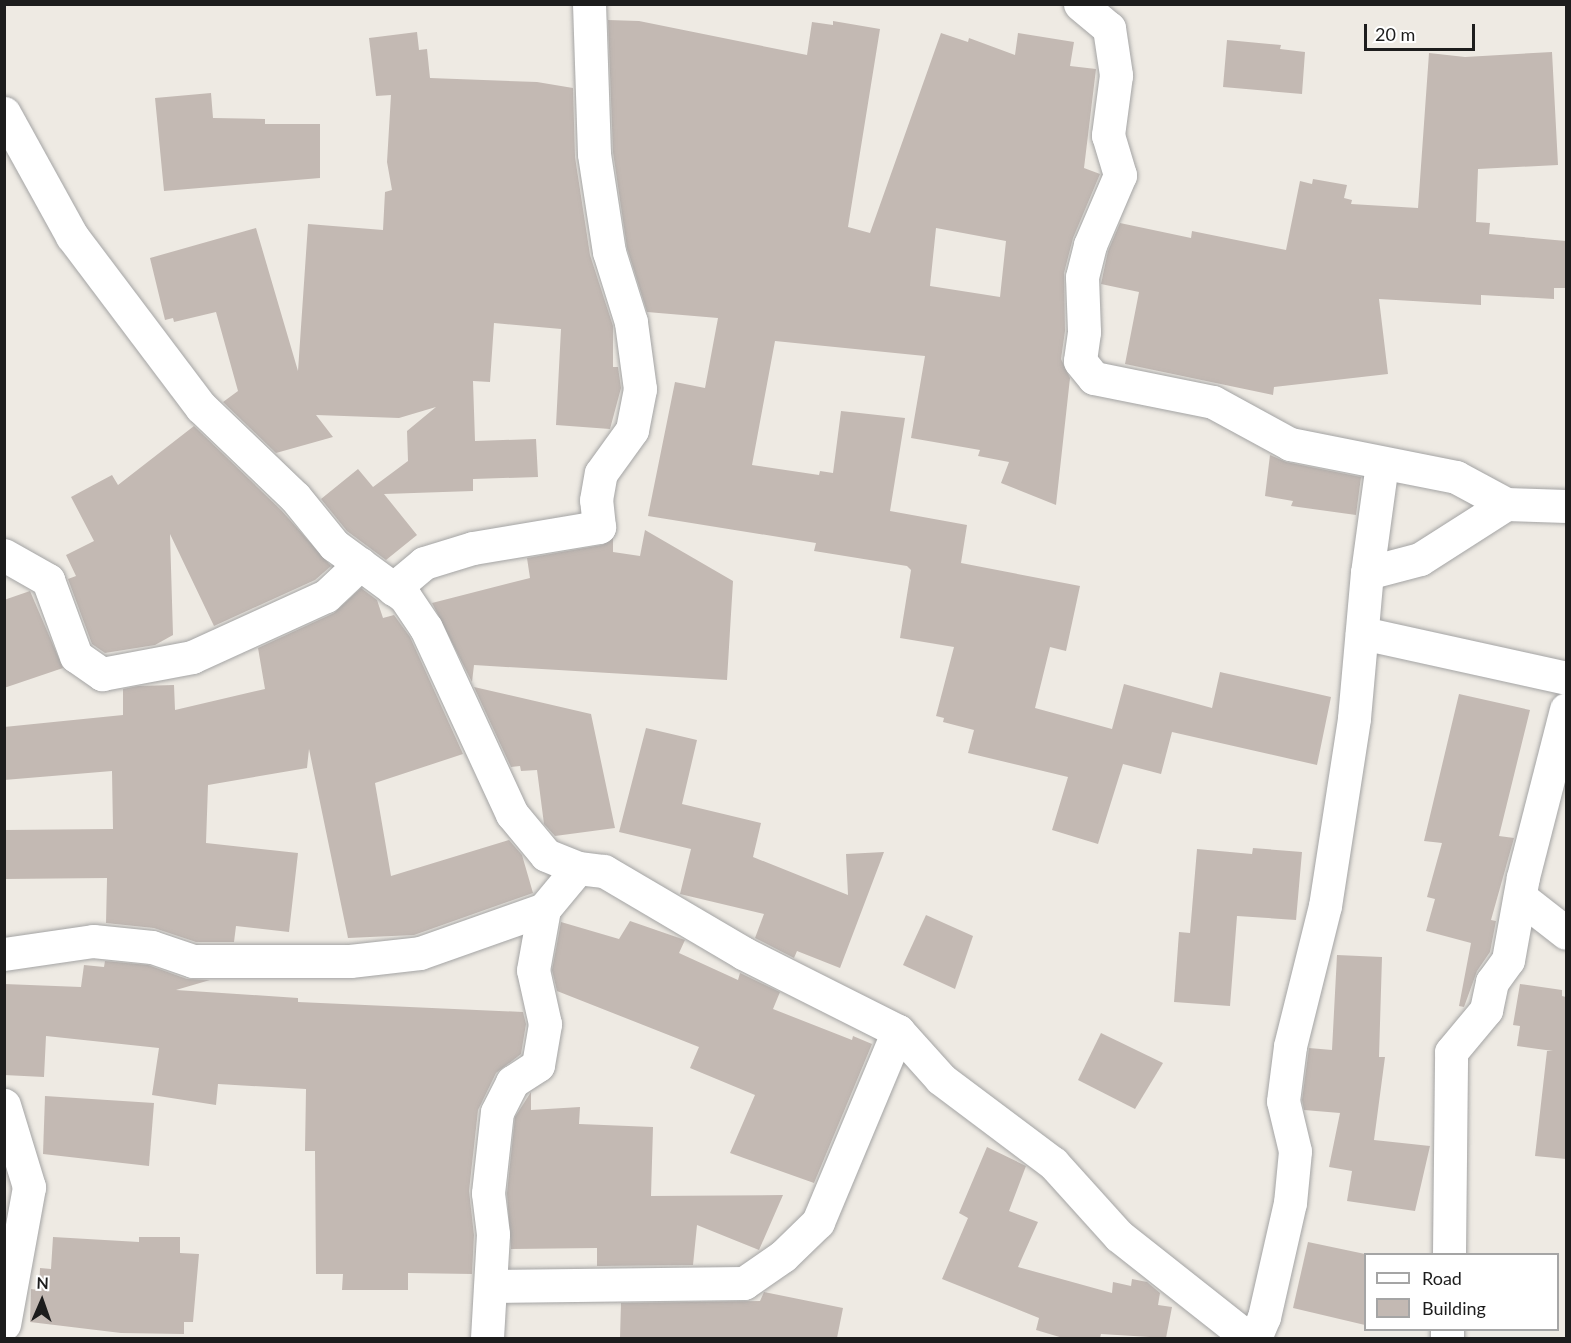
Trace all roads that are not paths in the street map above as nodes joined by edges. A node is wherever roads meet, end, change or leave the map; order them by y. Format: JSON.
{"nodes":[{"id":1,"x":589,"y":4,"type":"edge"},
{"id":2,"x":1080,"y":4,"type":"edge"},
{"id":3,"x":4,"y":113,"type":"edge"},
{"id":4,"x":1382,"y":464,"type":"junction"},
{"id":5,"x":1506,"y":504,"type":"junction"},
{"id":6,"x":1566,"y":506,"type":"edge"},
{"id":7,"x":4,"y":555,"type":"edge"},
{"id":8,"x":360,"y":564,"type":"junction"},
{"id":9,"x":1367,"y":573,"type":"junction"},
{"id":10,"x":393,"y":589,"type":"junction"},
{"id":11,"x":1362,"y":633,"type":"junction"},
{"id":12,"x":1566,"y":678,"type":"edge"},
{"id":13,"x":1566,"y":709,"type":"edge"},
{"id":14,"x":578,"y":868,"type":"junction"},
{"id":15,"x":1520,"y":897,"type":"junction"},
{"id":16,"x":544,"y":909,"type":"junction"},
{"id":17,"x":1566,"y":933,"type":"edge"},
{"id":18,"x":4,"y":954,"type":"edge"},
{"id":19,"x":898,"y":1031,"type":"junction"},
{"id":20,"x":4,"y":1104,"type":"edge"},
{"id":21,"x":1449,"y":1253,"type":"edge"},
{"id":22,"x":491,"y":1286,"type":"junction"},
{"id":23,"x":4,"y":1324,"type":"edge"},
{"id":24,"x":487,"y":1338,"type":"edge"},
{"id":25,"x":1248,"y":1338,"type":"edge"},
{"id":26,"x":1256,"y":1338,"type":"edge"}],
"edges":[{"from":1,"to":10,"type":"street"},
{"from":2,"to":4,"type":"street"},
{"from":3,"to":8,"type":"street"},
{"from":4,"to":5,"type":"street"},
{"from":4,"to":9,"type":"street"},
{"from":5,"to":6,"type":"street"},
{"from":5,"to":9,"type":"street"},
{"from":7,"to":8,"type":"street"},
{"from":8,"to":10,"type":"street"},
{"from":9,"to":11,"type":"street"},
{"from":10,"to":14,"type":"street"},
{"from":11,"to":12,"type":"street"},
{"from":11,"to":26,"type":"street"},
{"from":13,"to":15,"type":"street"},
{"from":14,"to":16,"type":"street"},
{"from":14,"to":19,"type":"street"},
{"from":15,"to":17,"type":"street"},
{"from":15,"to":21,"type":"street"},
{"from":16,"to":18,"type":"street"},
{"from":16,"to":22,"type":"street"},
{"from":19,"to":22,"type":"street"},
{"from":19,"to":25,"type":"street"},
{"from":20,"to":23,"type":"street"},
{"from":22,"to":24,"type":"street"}]}
